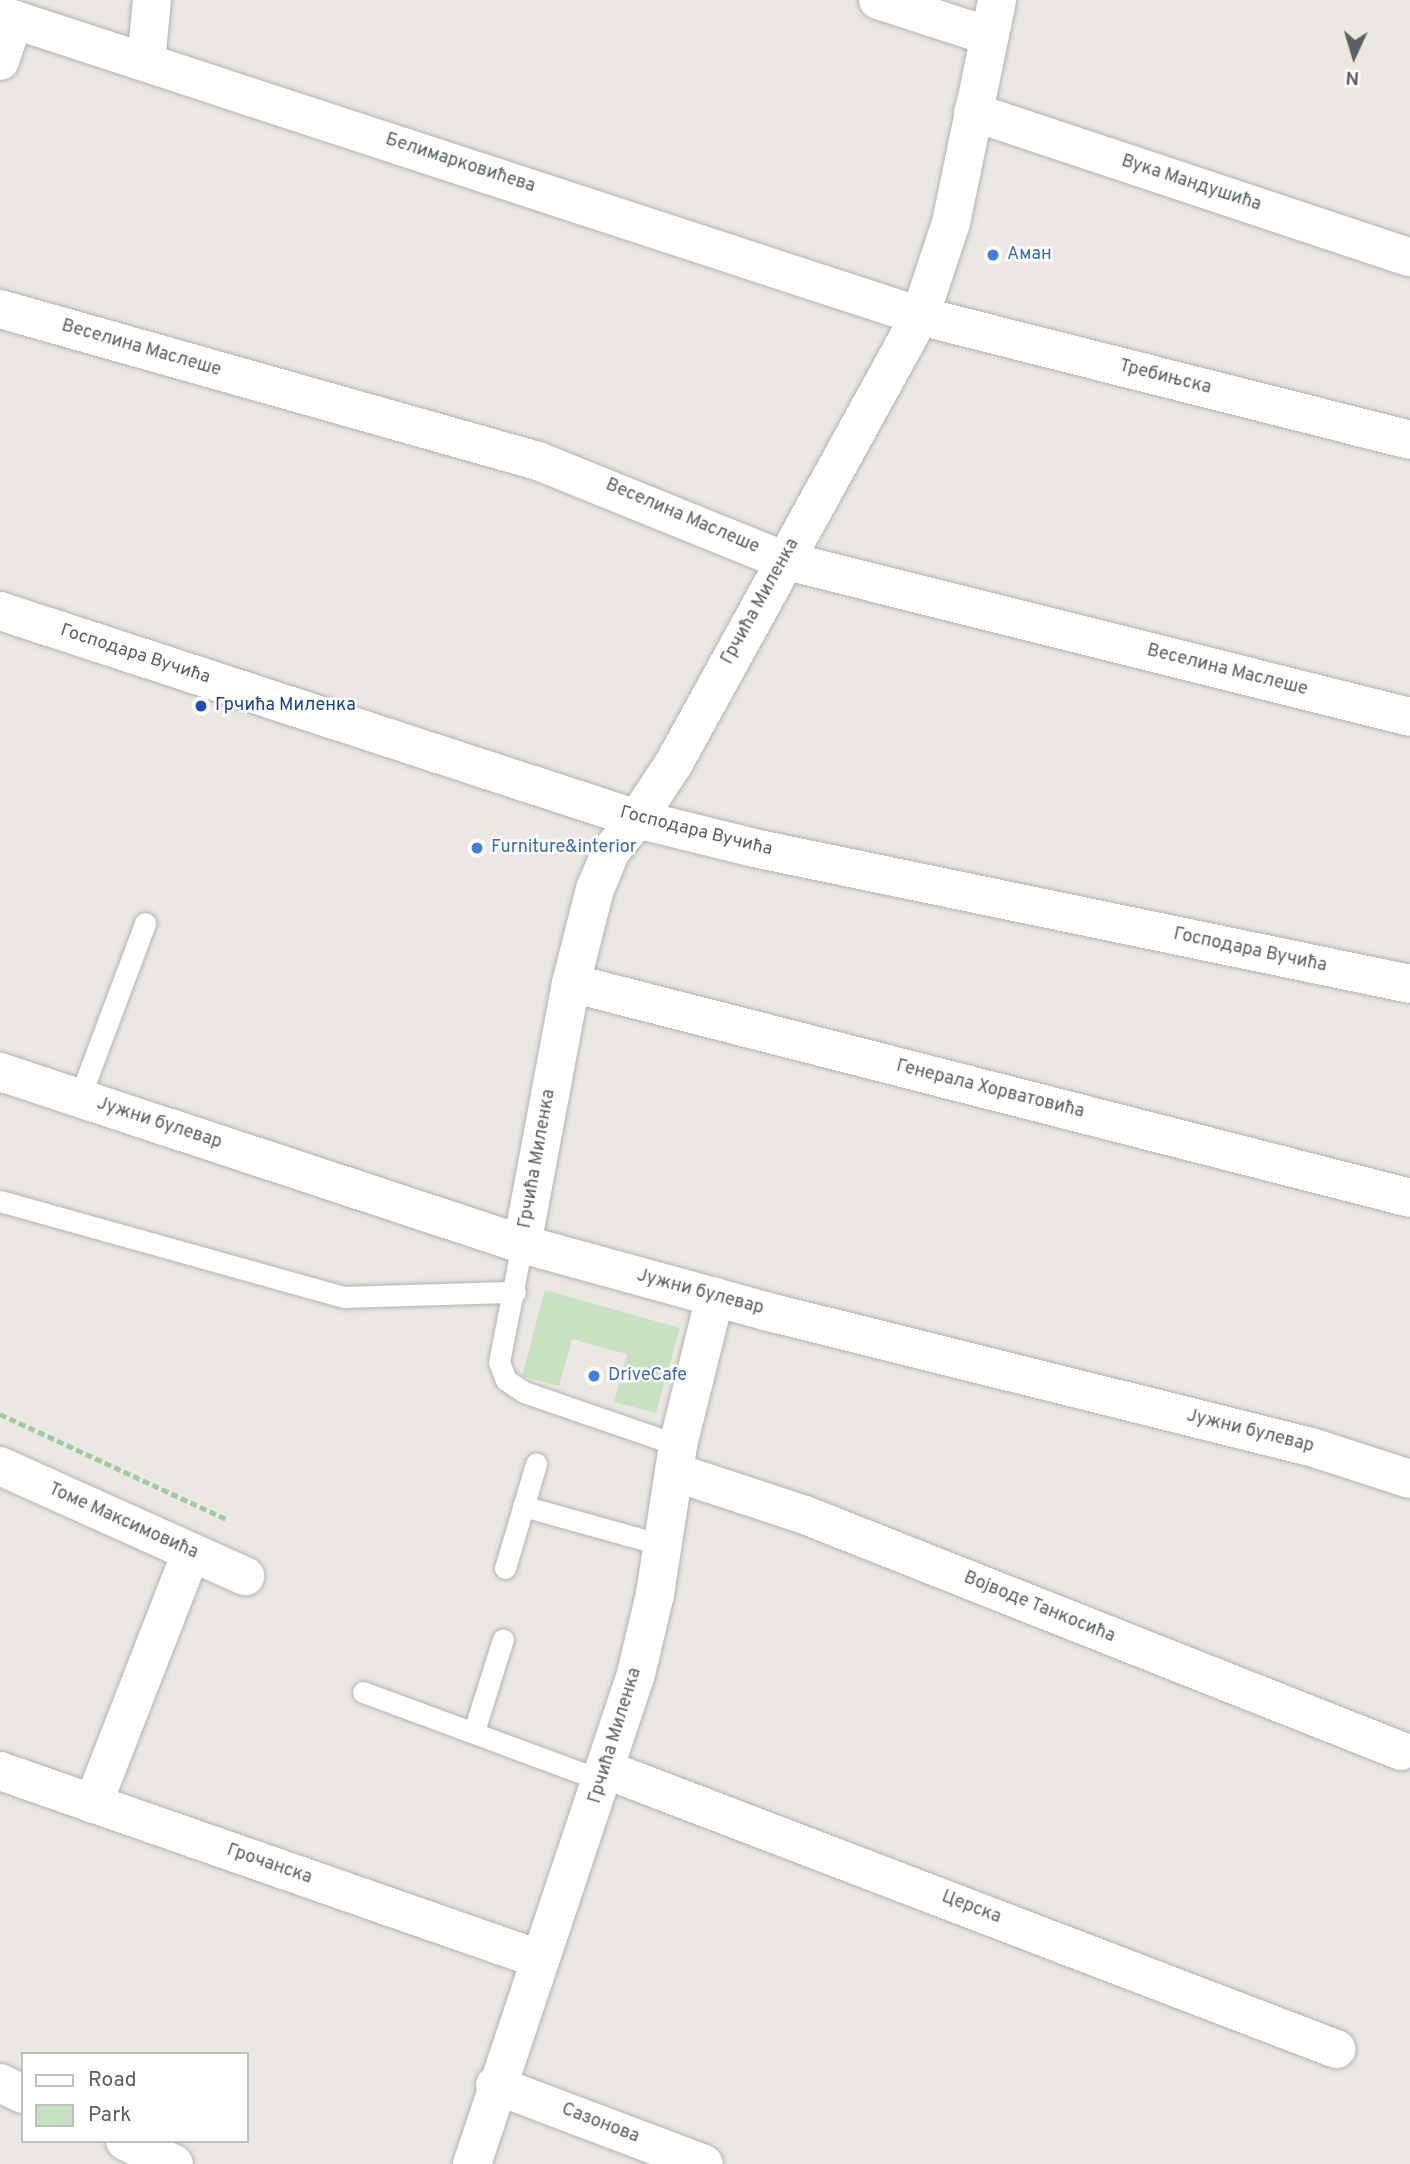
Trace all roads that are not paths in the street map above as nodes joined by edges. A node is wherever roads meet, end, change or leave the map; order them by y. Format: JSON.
{"nodes":[{"id":1,"x":152,"y":0,"type":"edge"},
{"id":2,"x":878,"y":0,"type":"edge"},
{"id":3,"x":7,"y":17,"type":"edge"},
{"id":4,"x":993,"y":18,"type":"edge"},
{"id":5,"x":0,"y":61,"type":"edge"},
{"id":6,"x":146,"y":62,"type":"junction"},
{"id":7,"x":973,"y":113,"type":"junction"},
{"id":8,"x":1410,"y":257,"type":"edge"},
{"id":9,"x":0,"y":309,"type":"edge"},
{"id":10,"x":920,"y":316,"type":"junction"},
{"id":11,"x":1410,"y":440,"type":"edge"},
{"id":12,"x":783,"y":560,"type":"junction"},
{"id":13,"x":0,"y":611,"type":"edge"},
{"id":14,"x":1410,"y":718,"type":"edge"},
{"id":15,"x":637,"y":819,"type":"junction"},
{"id":16,"x":145,"y":923,"type":"dead end"},
{"id":17,"x":570,"y":983,"type":"junction"},
{"id":18,"x":1410,"y":984,"type":"edge"},
{"id":19,"x":0,"y":1072,"type":"edge"},
{"id":20,"x":79,"y":1098,"type":"junction"},
{"id":21,"x":1410,"y":1198,"type":"edge"},
{"id":22,"x":0,"y":1201,"type":"edge"},
{"id":23,"x":522,"y":1244,"type":"junction"},
{"id":24,"x":515,"y":1292,"type":"junction"},
{"id":25,"x":715,"y":1297,"type":"junction"},
{"id":26,"x":676,"y":1459,"type":"junction"},
{"id":27,"x":536,"y":1464,"type":"dead end"},
{"id":28,"x":0,"y":1466,"type":"edge"},
{"id":29,"x":1410,"y":1479,"type":"edge"},
{"id":30,"x":523,"y":1506,"type":"junction"},
{"id":31,"x":663,"y":1545,"type":"junction"},
{"id":32,"x":191,"y":1553,"type":"junction"},
{"id":33,"x":505,"y":1568,"type":"dead end"},
{"id":34,"x":246,"y":1577,"type":"dead end"},
{"id":35,"x":503,"y":1639,"type":"dead end"},
{"id":36,"x":363,"y":1692,"type":"dead end"},
{"id":37,"x":474,"y":1731,"type":"junction"},
{"id":38,"x":1401,"y":1751,"type":"dead end"},
{"id":39,"x":0,"y":1772,"type":"edge"},
{"id":40,"x":605,"y":1775,"type":"junction"},
{"id":41,"x":93,"y":1804,"type":"junction"},
{"id":42,"x":539,"y":1959,"type":"junction"},
{"id":43,"x":1336,"y":2049,"type":"dead end"},
{"id":44,"x":0,"y":2083,"type":"edge"},
{"id":45,"x":495,"y":2085,"type":"junction"},
{"id":46,"x":21,"y":2093,"type":"edge"},
{"id":47,"x":129,"y":2143,"type":"edge"},
{"id":48,"x":174,"y":2164,"type":"edge"},
{"id":49,"x":472,"y":2164,"type":"edge"},
{"id":50,"x":704,"y":2164,"type":"edge"}],
"edges":[{"from":1,"to":6,"type":"street"},
{"from":2,"to":4,"type":"street"},
{"from":3,"to":5,"type":"street"},
{"from":3,"to":6,"type":"street","name":"Белимарковићева"},
{"from":4,"to":7,"type":"street","name":"Грчића Миленка"},
{"from":6,"to":10,"type":"street","name":"Белимарковићева"},
{"from":7,"to":8,"type":"street","name":"Вука Мандушића"},
{"from":7,"to":10,"type":"street","name":"Грчића Миленка"},
{"from":9,"to":12,"type":"street","name":"Веселина Маслеше"},
{"from":10,"to":11,"type":"street","name":"Требињска"},
{"from":10,"to":12,"type":"street","name":"Грчића Миленка"},
{"from":12,"to":14,"type":"street","name":"Веселина Маслеше"},
{"from":12,"to":15,"type":"street","name":"Грчића Миленка"},
{"from":13,"to":15,"type":"street","name":"Господара Вучића"},
{"from":15,"to":17,"type":"street","name":"Грчића Миленка"},
{"from":15,"to":18,"type":"street","name":"Господара Вучића"},
{"from":16,"to":20,"type":"lane"},
{"from":17,"to":21,"type":"street","name":"Генерала Хорватовића"},
{"from":17,"to":23,"type":"street","name":"Грчића Миленка"},
{"from":19,"to":20,"type":"street","name":"Јужни булевар"},
{"from":20,"to":23,"type":"street","name":"Јужни булевар"},
{"from":22,"to":24,"type":"lane"},
{"from":23,"to":24,"type":"lane"},
{"from":23,"to":25,"type":"street","name":"Јужни булевар"},
{"from":24,"to":26,"type":"lane"},
{"from":25,"to":26,"type":"street","name":"Грчића Миленка"},
{"from":25,"to":29,"type":"street","name":"Јужни булевар"},
{"from":26,"to":31,"type":"street","name":"Грчића Миленка"},
{"from":26,"to":38,"type":"street","name":"Војводе Танкосића"},
{"from":27,"to":30,"type":"lane"},
{"from":28,"to":32,"type":"street","name":"Томе Максимовића"},
{"from":30,"to":31,"type":"lane"},
{"from":30,"to":33,"type":"lane"},
{"from":31,"to":40,"type":"street","name":"Грчића Миленка"},
{"from":32,"to":34,"type":"street","name":"Томе Максимовића"},
{"from":32,"to":41,"type":"street"},
{"from":35,"to":37,"type":"lane"},
{"from":36,"to":37,"type":"lane"},
{"from":37,"to":40,"type":"lane"},
{"from":39,"to":41,"type":"street","name":"Грочанска"},
{"from":40,"to":42,"type":"street","name":"Грчића Миленка"},
{"from":40,"to":43,"type":"street","name":"Церска"},
{"from":41,"to":42,"type":"street","name":"Грочанска"},
{"from":42,"to":45,"type":"street","name":"Грчића Миленка"},
{"from":44,"to":46,"type":"street"},
{"from":45,"to":49,"type":"street","name":"Грчића Миленка"},
{"from":45,"to":50,"type":"street","name":"Сазонова"},
{"from":47,"to":48,"type":"street"}]}
